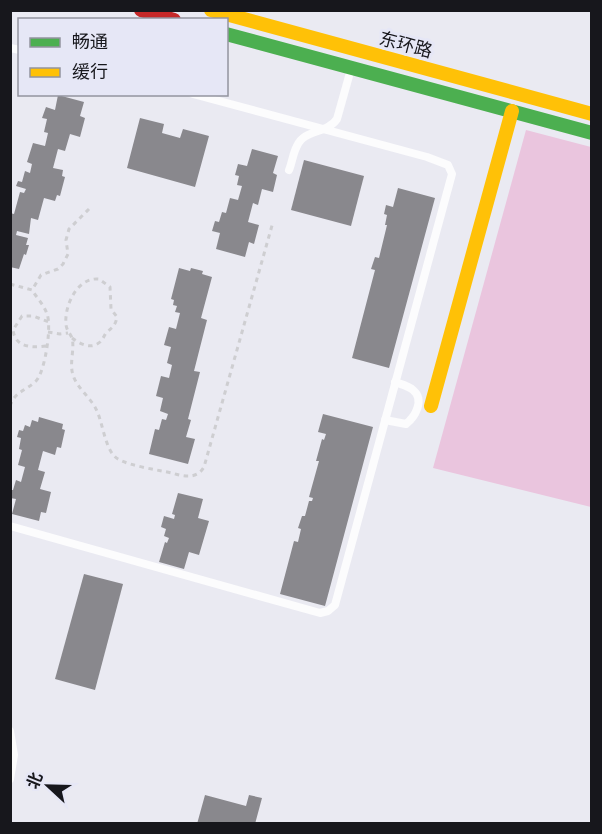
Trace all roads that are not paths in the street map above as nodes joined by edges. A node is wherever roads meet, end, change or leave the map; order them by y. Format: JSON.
{"nodes":[{"id":1,"x":141,"y":10,"type":"edge"},
{"id":2,"x":212,"y":10,"type":"edge"},
{"id":3,"x":167,"y":18,"type":"edge"},
{"id":4,"x":228,"y":35,"type":"edge"},
{"id":5,"x":351,"y":67,"type":"junction"},
{"id":6,"x":200,"y":96,"type":"edge"},
{"id":7,"x":512,"y":111,"type":"junction"},
{"id":8,"x":591,"y":114,"type":"edge"},
{"id":9,"x":325,"y":130,"type":"junction"},
{"id":10,"x":591,"y":133,"type":"edge"},
{"id":11,"x":290,"y":170,"type":"dead end"},
{"id":12,"x":395,"y":382,"type":"junction"},
{"id":13,"x":425,"y":407,"type":"junction"},
{"id":14,"x":385,"y":420,"type":"junction"},
{"id":15,"x":10,"y":526,"type":"edge"},
{"id":16,"x":10,"y":731,"type":"edge"},
{"id":17,"x":10,"y":779,"type":"edge"}],
"edges":[{"from":1,"to":3,"type":"main road"},
{"from":2,"to":8,"type":"main road","name":"东环路"},
{"from":4,"to":5,"type":"main road","name":"东环路"},
{"from":5,"to":7,"type":"main road","name":"东环路"},
{"from":5,"to":9,"type":"lane"},
{"from":6,"to":9,"type":"lane"},
{"from":7,"to":10,"type":"main road","name":"东环路"},
{"from":7,"to":13,"type":"main road"},
{"from":9,"to":11,"type":"lane"},
{"from":9,"to":12,"type":"lane"},
{"from":12,"to":13,"type":"lane"},
{"from":12,"to":14,"type":"lane"},
{"from":13,"to":14,"type":"lane"},
{"from":14,"to":15,"type":"lane"},
{"from":16,"to":17,"type":"lane"}]}
